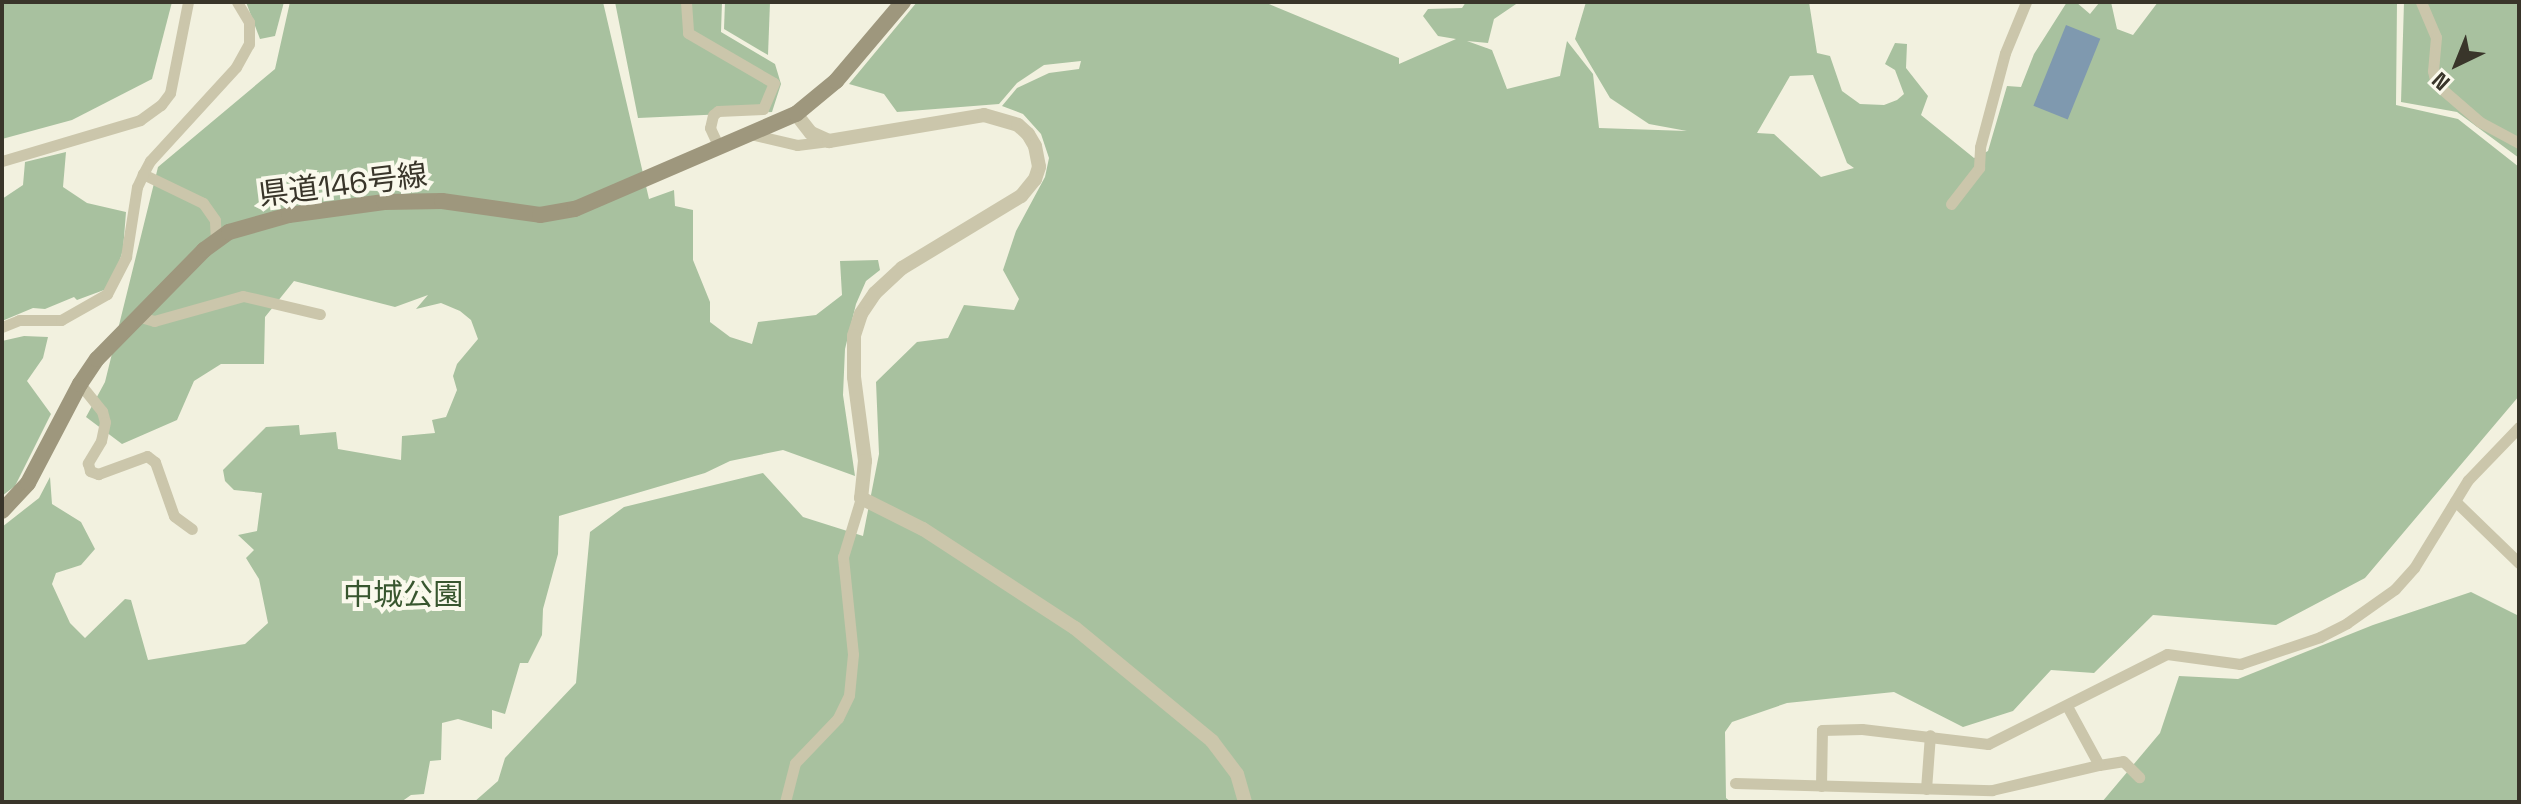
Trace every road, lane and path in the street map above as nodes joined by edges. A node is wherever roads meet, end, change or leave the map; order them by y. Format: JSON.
{"nodes":[{"id":1,"x":188,"y":2,"type":"edge"},
{"id":2,"x":237,"y":2,"type":"edge"},
{"id":3,"x":686,"y":2,"type":"edge"},
{"id":4,"x":903,"y":2,"type":"edge"},
{"id":5,"x":2026,"y":2,"type":"edge"},
{"id":6,"x":2421,"y":2,"type":"edge"},
{"id":7,"x":796,"y":114,"type":"junction"},
{"id":8,"x":750,"y":134,"type":"junction"},
{"id":9,"x":829,"y":141,"type":"junction"},
{"id":10,"x":2519,"y":143,"type":"edge"},
{"id":11,"x":719,"y":147,"type":"junction"},
{"id":12,"x":2,"y":161,"type":"edge"},
{"id":13,"x":143,"y":174,"type":"junction"},
{"id":14,"x":1951,"y":204,"type":"dead end"},
{"id":15,"x":216,"y":241,"type":"junction"},
{"id":16,"x":320,"y":314,"type":"dead end"},
{"id":17,"x":137,"y":316,"type":"junction"},
{"id":18,"x":2,"y":327,"type":"edge"},
{"id":19,"x":80,"y":384,"type":"junction"},
{"id":20,"x":2518,"y":430,"type":"edge"},
{"id":21,"x":861,"y":498,"type":"junction"},
{"id":22,"x":2455,"y":501,"type":"junction"},
{"id":23,"x":2,"y":511,"type":"edge"},
{"id":24,"x":192,"y":529,"type":"dead end"},
{"id":25,"x":2519,"y":563,"type":"edge"},
{"id":26,"x":2067,"y":706,"type":"junction"},
{"id":27,"x":1930,"y":735,"type":"junction"},
{"id":28,"x":2099,"y":765,"type":"junction"},
{"id":29,"x":2139,"y":777,"type":"dead end"},
{"id":30,"x":1735,"y":783,"type":"dead end"},
{"id":31,"x":1821,"y":786,"type":"junction"},
{"id":32,"x":1926,"y":789,"type":"junction"},
{"id":33,"x":785,"y":802,"type":"edge"},
{"id":34,"x":1245,"y":802,"type":"edge"}],
"edges":[{"from":1,"to":12,"type":"street"},
{"from":2,"to":13,"type":"street"},
{"from":3,"to":11,"type":"street"},
{"from":4,"to":7,"type":"main road","name":"県道146号線"},
{"from":5,"to":14,"type":"street"},
{"from":6,"to":10,"type":"street"},
{"from":7,"to":8,"type":"main road","name":"県道146号線"},
{"from":7,"to":9,"type":"street"},
{"from":8,"to":9,"type":"street"},
{"from":8,"to":11,"type":"main road","name":"県道146号線"},
{"from":9,"to":21,"type":"street"},
{"from":11,"to":15,"type":"main road","name":"県道146号線"},
{"from":13,"to":15,"type":"street"},
{"from":13,"to":18,"type":"street"},
{"from":15,"to":17,"type":"main road","name":"県道146号線"},
{"from":16,"to":17,"type":"street"},
{"from":17,"to":19,"type":"main road","name":"県道146号線"},
{"from":19,"to":23,"type":"main road","name":"県道146号線"},
{"from":19,"to":24,"type":"street"},
{"from":20,"to":22,"type":"street"},
{"from":21,"to":33,"type":"street"},
{"from":21,"to":34,"type":"street"},
{"from":22,"to":25,"type":"street"},
{"from":22,"to":26,"type":"street"},
{"from":26,"to":27,"type":"street"},
{"from":26,"to":28,"type":"street"},
{"from":27,"to":31,"type":"street"},
{"from":27,"to":32,"type":"street"},
{"from":28,"to":29,"type":"street"},
{"from":28,"to":32,"type":"street"},
{"from":30,"to":31,"type":"street"},
{"from":31,"to":32,"type":"street"}]}
